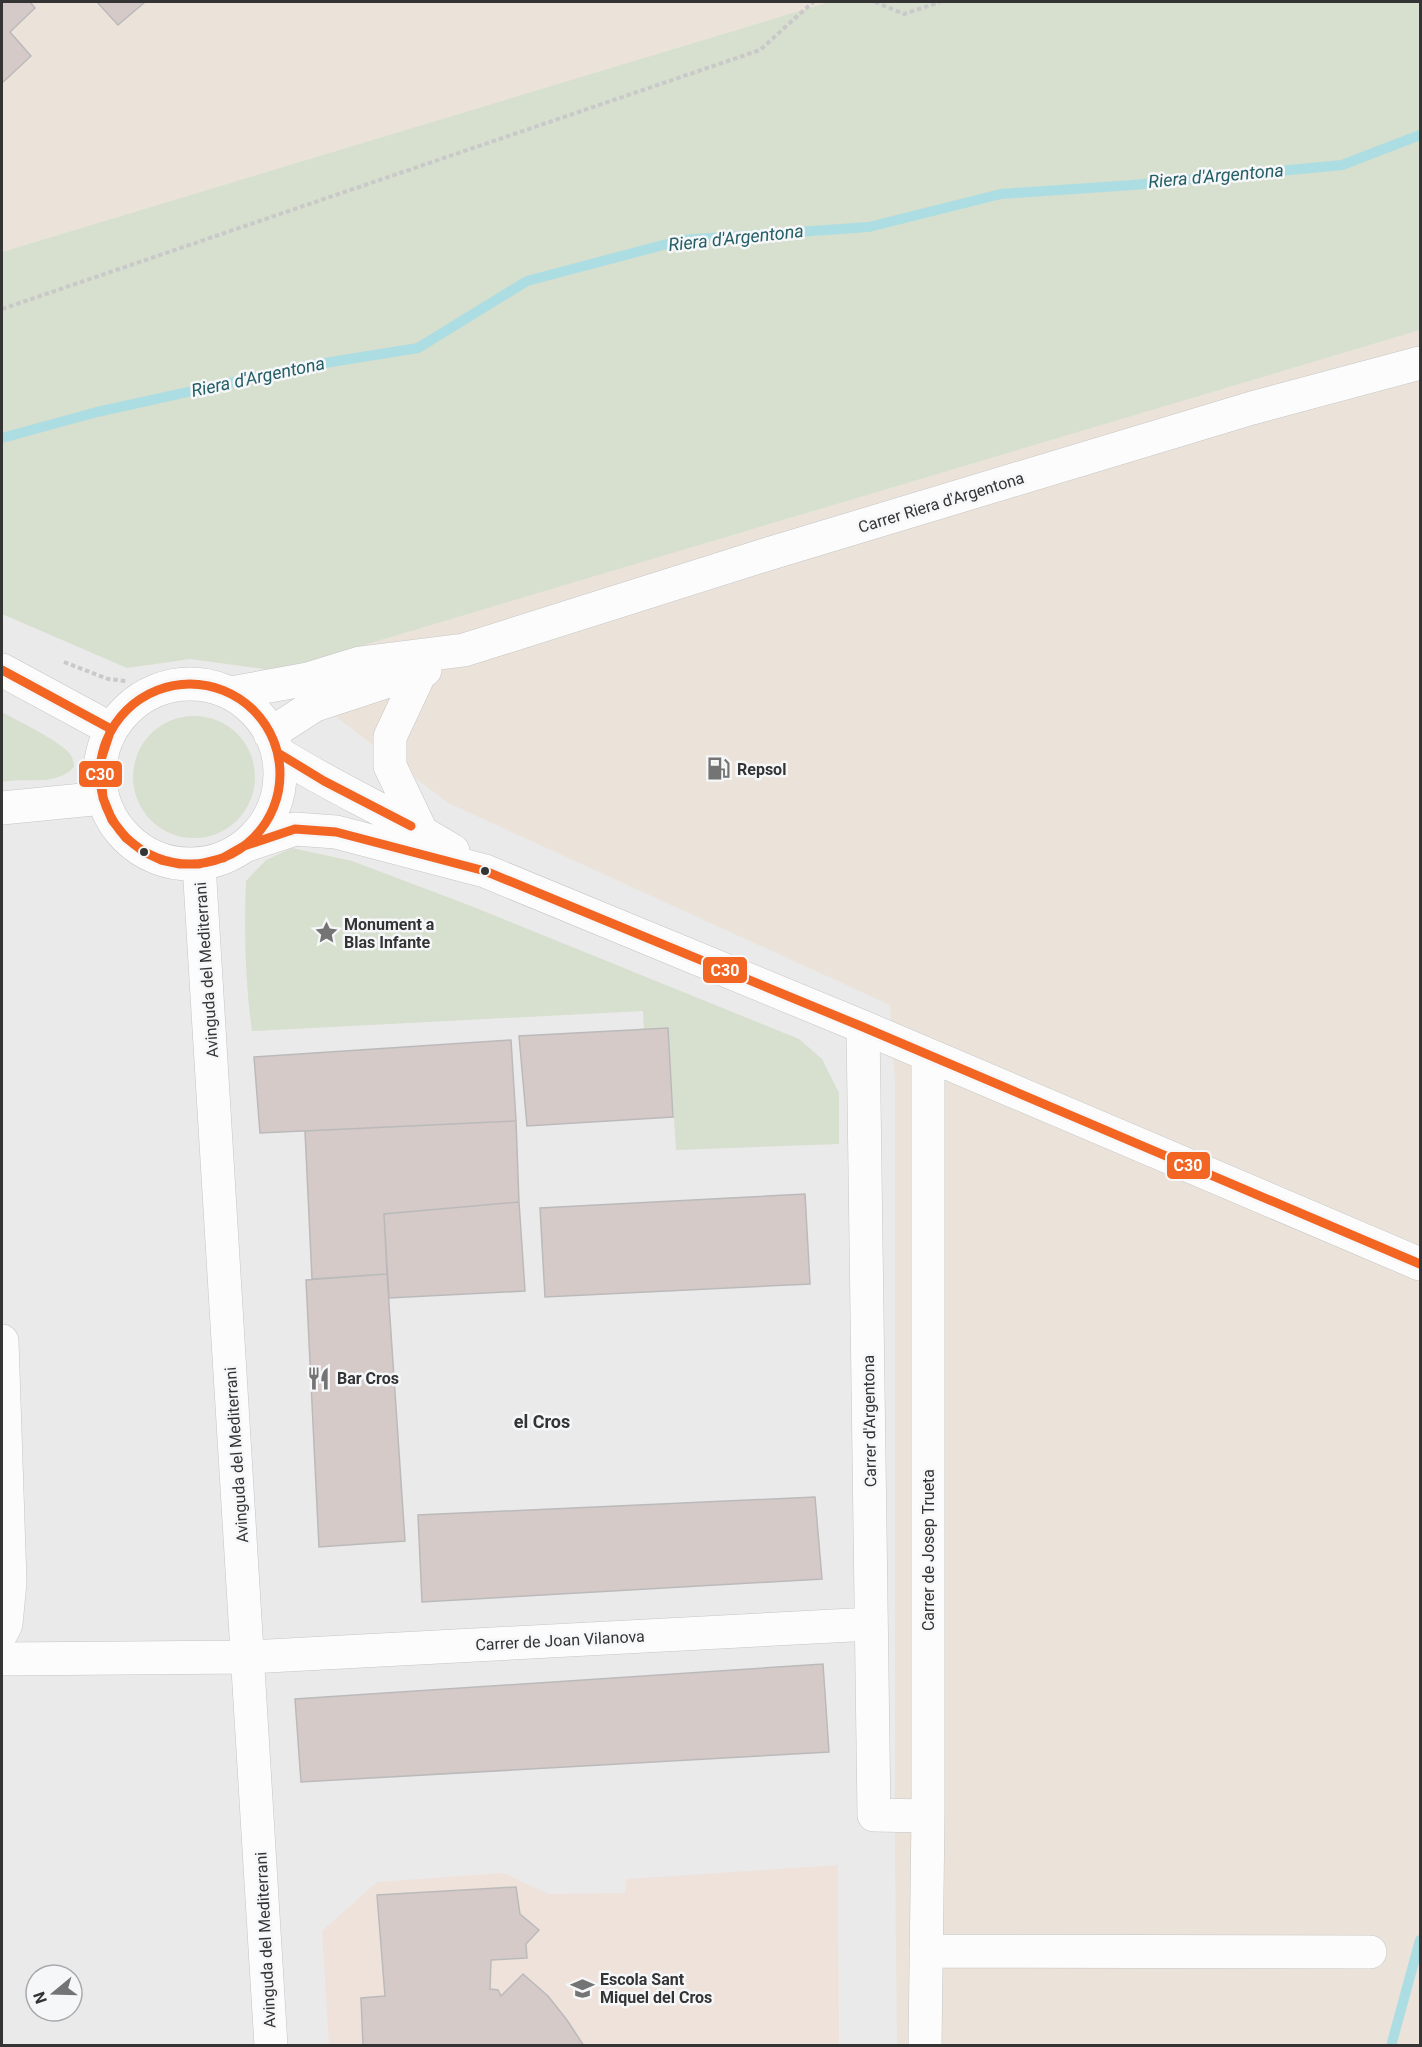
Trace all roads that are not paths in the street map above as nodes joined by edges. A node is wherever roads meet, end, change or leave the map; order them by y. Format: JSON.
{"nodes":[{"id":1,"x":1420,"y":363,"type":"edge"},
{"id":2,"x":464,"y":650,"type":"junction"},
{"id":3,"x":2,"y":670,"type":"edge"},
{"id":4,"x":420,"y":673,"type":"junction"},
{"id":5,"x":231,"y":693,"type":"junction"},
{"id":6,"x":111,"y":729,"type":"junction"},
{"id":7,"x":274,"y":744,"type":"junction"},
{"id":8,"x":103,"y":798,"type":"junction"},
{"id":9,"x":2,"y":808,"type":"edge"},
{"id":10,"x":422,"y":831,"type":"junction"},
{"id":11,"x":244,"y":846,"type":"junction"},
{"id":12,"x":199,"y":864,"type":"junction"},
{"id":13,"x":485,"y":871,"type":"junction"},
{"id":14,"x":863,"y":1027,"type":"junction"},
{"id":15,"x":928,"y":1055,"type":"junction"},
{"id":16,"x":1420,"y":1264,"type":"edge"},
{"id":17,"x":2,"y":1341,"type":"edge"},
{"id":18,"x":871,"y":1624,"type":"junction"},
{"id":19,"x":2,"y":1632,"type":"edge"},
{"id":20,"x":248,"y":1657,"type":"junction"},
{"id":21,"x":2,"y":1659,"type":"edge"},
{"id":22,"x":928,"y":1816,"type":"junction"},
{"id":23,"x":926,"y":1951,"type":"junction"},
{"id":24,"x":1370,"y":1952,"type":"dead end"},
{"id":25,"x":272,"y":2046,"type":"edge"},
{"id":26,"x":925,"y":2046,"type":"edge"}],
"edges":[{"from":1,"to":2,"type":"street","name":"Carrer Riera d'Argentona"},
{"from":2,"to":4,"type":"street","name":"Carrer Riera d'Argentona"},
{"from":2,"to":5,"type":"street","name":"Carrer Riera d'Argentona"},
{"from":3,"to":6,"type":"street"},
{"from":4,"to":7,"type":"street","name":"Carrer Riera d'Argentona"},
{"from":4,"to":10,"type":"street"},
{"from":5,"to":6,"type":"street"},
{"from":5,"to":7,"type":"street"},
{"from":6,"to":8,"type":"street"},
{"from":7,"to":10,"type":"street"},
{"from":7,"to":11,"type":"street"},
{"from":8,"to":9,"type":"street"},
{"from":8,"to":12,"type":"street"},
{"from":10,"to":13,"type":"street"},
{"from":11,"to":12,"type":"street"},
{"from":11,"to":13,"type":"street"},
{"from":12,"to":20,"type":"street","name":"Avinguda del Mediterrani"},
{"from":13,"to":14,"type":"street"},
{"from":14,"to":15,"type":"street"},
{"from":14,"to":18,"type":"street","name":"Carrer d'Argentona"},
{"from":15,"to":16,"type":"street"},
{"from":15,"to":22,"type":"street","name":"Carrer de Josep Trueta"},
{"from":17,"to":19,"type":"street"},
{"from":18,"to":20,"type":"street","name":"Carrer de Joan Vilanova"},
{"from":18,"to":22,"type":"street","name":"Carrer d'Argentona"},
{"from":20,"to":21,"type":"street","name":"Carrer de Joan Vilanova"},
{"from":20,"to":25,"type":"street","name":"Avinguda del Mediterrani"},
{"from":22,"to":23,"type":"street","name":"Carrer de Josep Trueta"},
{"from":23,"to":24,"type":"street"},
{"from":23,"to":26,"type":"street","name":"Carrer de Josep Trueta"}]}
